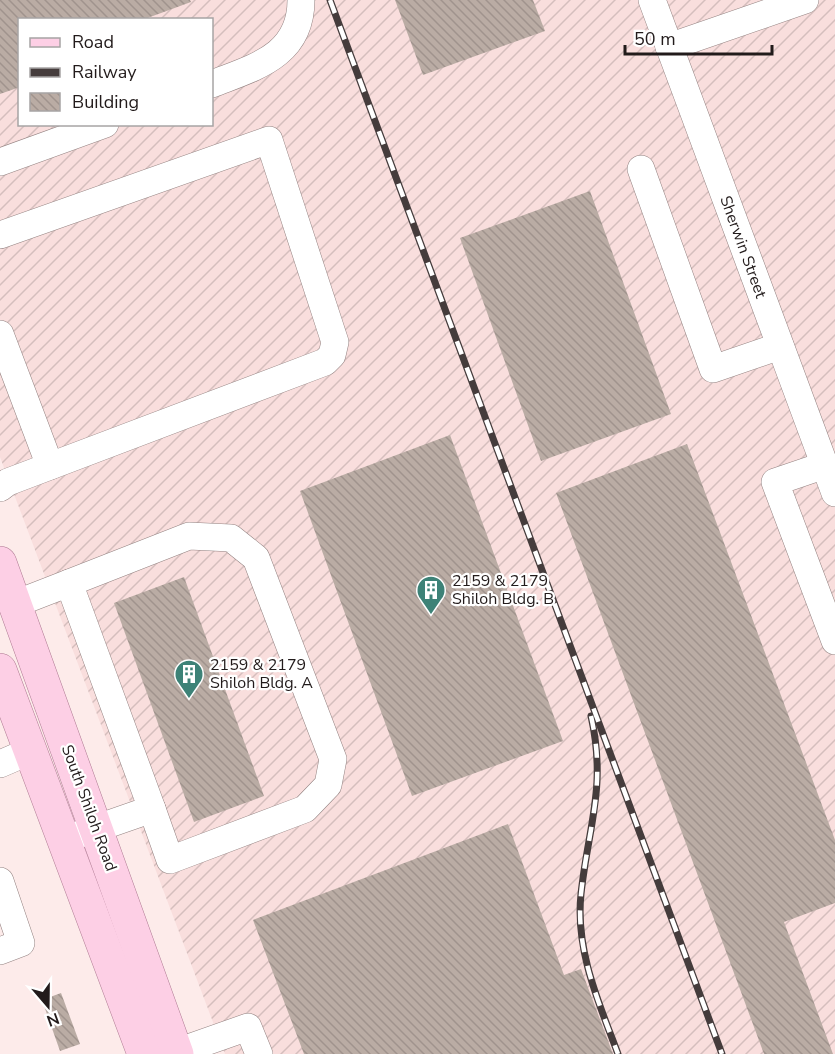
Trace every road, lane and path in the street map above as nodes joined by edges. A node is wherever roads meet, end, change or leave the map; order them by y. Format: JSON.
{"nodes":[{"id":1,"x":301,"y":0,"type":"edge"},
{"id":2,"x":652,"y":0,"type":"edge"},
{"id":3,"x":804,"y":0,"type":"edge"},
{"id":4,"x":669,"y":47,"type":"junction"},
{"id":5,"x":213,"y":84,"type":"edge"},
{"id":6,"x":99,"y":126,"type":"edge"},
{"id":7,"x":0,"y":162,"type":"edge"},
{"id":8,"x":641,"y":169,"type":"dead end"},
{"id":9,"x":0,"y":235,"type":"edge"},
{"id":10,"x":0,"y":334,"type":"edge"},
{"id":11,"x":780,"y":346,"type":"junction"},
{"id":12,"x":825,"y":465,"type":"junction"},
{"id":13,"x":50,"y":466,"type":"junction"},
{"id":14,"x":0,"y":488,"type":"edge"},
{"id":15,"x":835,"y":493,"type":"edge"},
{"id":16,"x":0,"y":563,"type":"edge"},
{"id":17,"x":69,"y":583,"type":"junction"},
{"id":18,"x":15,"y":604,"type":"junction"},
{"id":19,"x":835,"y":641,"type":"edge"},
{"id":20,"x":0,"y":670,"type":"edge"},
{"id":21,"x":30,"y":751,"type":"junction"},
{"id":22,"x":0,"y":764,"type":"edge"},
{"id":23,"x":152,"y":809,"type":"junction"},
{"id":24,"x":97,"y":827,"type":"junction"},
{"id":25,"x":63,"y":840,"type":"junction"},
{"id":26,"x":0,"y":881,"type":"edge"},
{"id":27,"x":0,"y":951,"type":"edge"},
{"id":28,"x":177,"y":1053,"type":"edge"},
{"id":29,"x":144,"y":1054,"type":"edge"},
{"id":30,"x":258,"y":1054,"type":"edge"}],
"edges":[{"from":1,"to":5,"type":"street"},
{"from":2,"to":4,"type":"street","name":"Sherwin Street"},
{"from":3,"to":4,"type":"street"},
{"from":4,"to":11,"type":"street","name":"Sherwin Street"},
{"from":6,"to":7,"type":"street"},
{"from":8,"to":11,"type":"street"},
{"from":9,"to":13,"type":"street"},
{"from":10,"to":13,"type":"street"},
{"from":11,"to":12,"type":"street","name":"Sherwin Street"},
{"from":12,"to":15,"type":"street","name":"Sherwin Street"},
{"from":12,"to":19,"type":"street"},
{"from":13,"to":14,"type":"street"},
{"from":16,"to":18,"type":"main road","name":"South Shiloh Road"},
{"from":17,"to":18,"type":"street"},
{"from":17,"to":23,"type":"street"},
{"from":17,"to":23,"type":"street"},
{"from":18,"to":24,"type":"main road","name":"South Shiloh Road"},
{"from":20,"to":21,"type":"main road"},
{"from":21,"to":22,"type":"street"},
{"from":21,"to":25,"type":"main road"},
{"from":23,"to":24,"type":"street"},
{"from":24,"to":25,"type":"street"},
{"from":24,"to":28,"type":"main road","name":"South Shiloh Road"},
{"from":25,"to":29,"type":"main road"},
{"from":26,"to":27,"type":"street"},
{"from":28,"to":30,"type":"street"}]}
